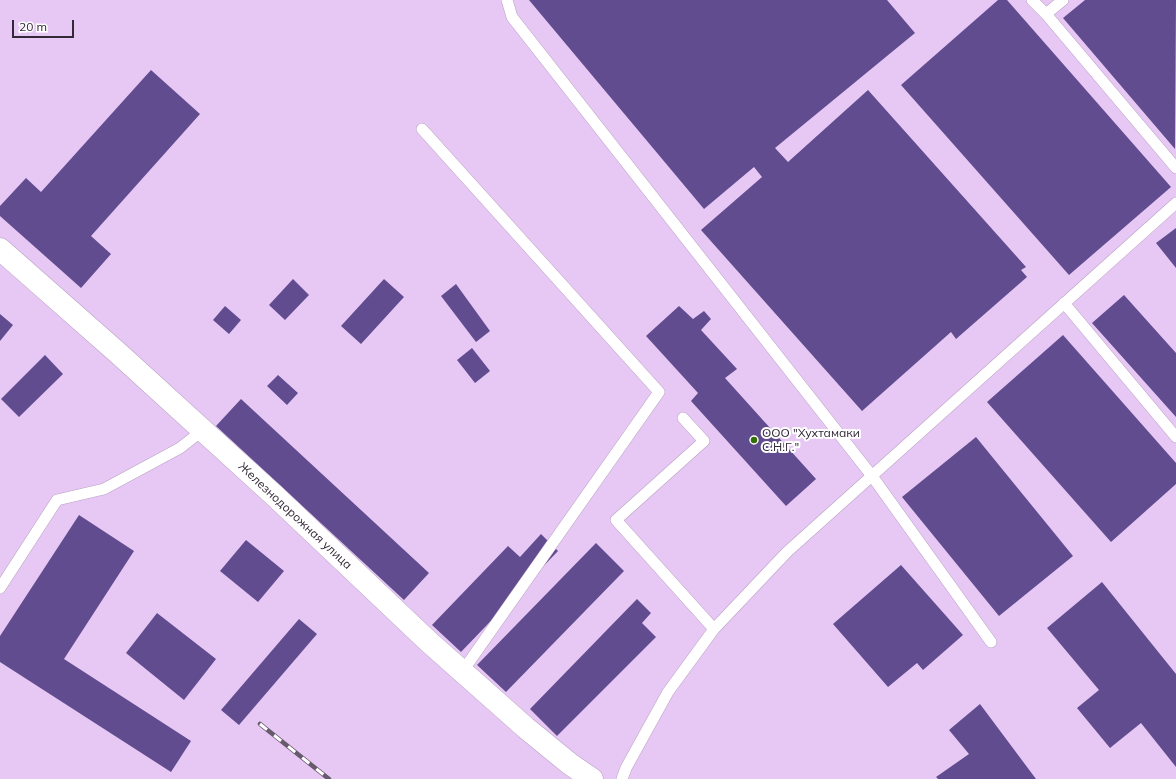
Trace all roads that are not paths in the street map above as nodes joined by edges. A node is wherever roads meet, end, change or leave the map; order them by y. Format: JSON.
{"nodes":[{"id":1,"x":506,"y":0,"type":"edge"},
{"id":2,"x":1032,"y":0,"type":"edge"},
{"id":3,"x":1063,"y":0,"type":"edge"},
{"id":4,"x":1046,"y":14,"type":"junction"},
{"id":5,"x":422,"y":129,"type":"dead end"},
{"id":6,"x":1176,"y":168,"type":"edge"},
{"id":7,"x":1176,"y":203,"type":"edge"},
{"id":8,"x":0,"y":249,"type":"edge"},
{"id":9,"x":1064,"y":303,"type":"junction"},
{"id":10,"x":683,"y":418,"type":"dead end"},
{"id":11,"x":202,"y":430,"type":"junction"},
{"id":12,"x":1176,"y":437,"type":"edge"},
{"id":13,"x":872,"y":476,"type":"junction"},
{"id":14,"x":0,"y":588,"type":"edge"},
{"id":15,"x":714,"y":629,"type":"junction"},
{"id":16,"x":990,"y":642,"type":"dead end"},
{"id":17,"x":462,"y":672,"type":"junction"},
{"id":18,"x":592,"y":779,"type":"edge"},
{"id":19,"x":622,"y":779,"type":"edge"}],
"edges":[{"from":1,"to":13,"type":"lane"},
{"from":2,"to":4,"type":"lane"},
{"from":3,"to":4,"type":"lane"},
{"from":4,"to":6,"type":"lane"},
{"from":5,"to":17,"type":"lane"},
{"from":7,"to":9,"type":"lane"},
{"from":8,"to":11,"type":"street","name":"Железнодорожная улица"},
{"from":9,"to":12,"type":"lane"},
{"from":9,"to":13,"type":"lane"},
{"from":10,"to":15,"type":"lane"},
{"from":11,"to":14,"type":"lane"},
{"from":11,"to":17,"type":"street","name":"Железнодорожная улица"},
{"from":13,"to":15,"type":"lane"},
{"from":13,"to":16,"type":"lane"},
{"from":15,"to":19,"type":"lane"},
{"from":17,"to":18,"type":"street","name":"Железнодорожная улица"}]}
